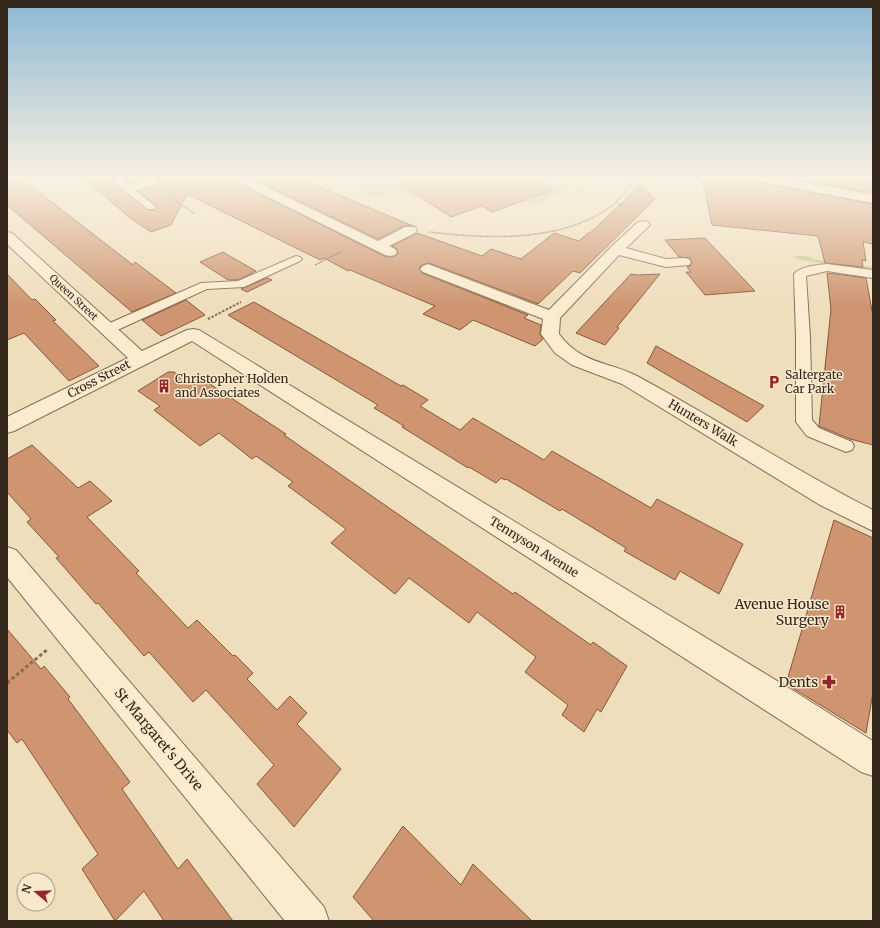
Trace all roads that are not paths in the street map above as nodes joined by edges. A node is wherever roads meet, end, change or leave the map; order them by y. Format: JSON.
{"nodes":[{"id":1,"x":325,"y":220,"type":"edge"},
{"id":2,"x":643,"y":224,"type":"dead end"},
{"id":3,"x":410,"y":230,"type":"road end"},
{"id":4,"x":7,"y":236,"type":"edge"},
{"id":5,"x":616,"y":250,"type":"junction"},
{"id":6,"x":296,"y":259,"type":"dead end"},
{"id":7,"x":684,"y":262,"type":"dead end"},
{"id":8,"x":428,"y":269,"type":"dead end"},
{"id":9,"x":873,"y":274,"type":"edge"},
{"id":10,"x":552,"y":318,"type":"junction"},
{"id":11,"x":108,"y":329,"type":"junction"},
{"id":12,"x":193,"y":334,"type":"joint"},
{"id":13,"x":140,"y":359,"type":"junction"},
{"id":14,"x":7,"y":426,"type":"edge"},
{"id":15,"x":846,"y":446,"type":"dead end"},
{"id":16,"x":873,"y":521,"type":"edge"},
{"id":17,"x":7,"y":558,"type":"edge"},
{"id":18,"x":873,"y":760,"type":"edge"},
{"id":19,"x":310,"y":921,"type":"edge"}],
"edges":[{"from":1,"to":3,"type":"street"},
{"from":2,"to":5,"type":"street"},
{"from":4,"to":11,"type":"street","name":"Queen Street"},
{"from":5,"to":7,"type":"street"},
{"from":5,"to":10,"type":"street"},
{"from":6,"to":11,"type":"lane"},
{"from":8,"to":10,"type":"street"},
{"from":9,"to":15,"type":"lane"},
{"from":10,"to":16,"type":"street","name":"Hunters Walk"},
{"from":11,"to":13,"type":"street","name":"Queen Street"},
{"from":12,"to":13,"type":"street","name":"Cross Street"},
{"from":12,"to":18,"type":"street","name":"Tennyson Avenue"},
{"from":13,"to":14,"type":"street","name":"Cross Street"},
{"from":17,"to":19,"type":"street","name":"St Margaret's Drive"}]}
